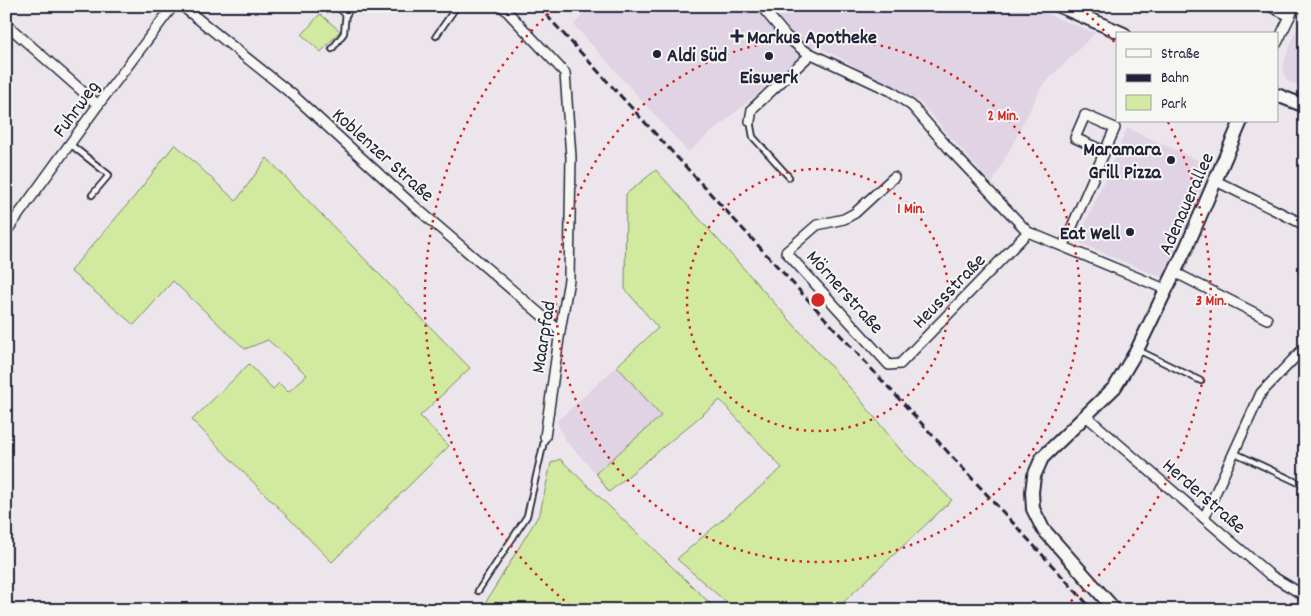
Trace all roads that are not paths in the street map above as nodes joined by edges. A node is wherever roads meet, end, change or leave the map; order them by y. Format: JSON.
{"nodes":[{"id":1,"x":173,"y":6,"type":"edge"},
{"id":2,"x":182,"y":6,"type":"edge"},
{"id":3,"x":457,"y":6,"type":"edge"},
{"id":4,"x":502,"y":6,"type":"edge"},
{"id":5,"x":761,"y":6,"type":"edge"},
{"id":6,"x":1059,"y":6,"type":"edge"},
{"id":7,"x":1269,"y":6,"type":"edge"},
{"id":8,"x":1295,"y":6,"type":"edge"},
{"id":9,"x":345,"y":8,"type":"edge"},
{"id":10,"x":1305,"y":11,"type":"edge"},
{"id":11,"x":1290,"y":16,"type":"junction"},
{"id":12,"x":6,"y":24,"type":"edge"},
{"id":13,"x":1119,"y":32,"type":"edge"},
{"id":14,"x":436,"y":36,"type":"dead end"},
{"id":15,"x":1278,"y":41,"type":"edge"},
{"id":16,"x":332,"y":49,"type":"dead end"},
{"id":17,"x":810,"y":54,"type":"junction"},
{"id":18,"x":1278,"y":95,"type":"edge"},
{"id":19,"x":98,"y":105,"type":"junction"},
{"id":20,"x":1305,"y":106,"type":"edge"},
{"id":21,"x":750,"y":121,"type":"joint"},
{"id":22,"x":1241,"y":122,"type":"edge"},
{"id":23,"x":70,"y":144,"type":"junction"},
{"id":24,"x":1104,"y":151,"type":"junction"},
{"id":25,"x":789,"y":177,"type":"dead end"},
{"id":26,"x":894,"y":177,"type":"dead end"},
{"id":27,"x":1216,"y":181,"type":"junction"},
{"id":28,"x":92,"y":195,"type":"dead end"},
{"id":29,"x":1305,"y":225,"type":"edge"},
{"id":30,"x":6,"y":232,"type":"edge"},
{"id":31,"x":1028,"y":232,"type":"junction"},
{"id":32,"x":1064,"y":246,"type":"junction"},
{"id":33,"x":1174,"y":272,"type":"junction"},
{"id":34,"x":1166,"y":289,"type":"junction"},
{"id":35,"x":1267,"y":319,"type":"dead end"},
{"id":36,"x":560,"y":331,"type":"junction"},
{"id":37,"x":1305,"y":347,"type":"edge"},
{"id":38,"x":1137,"y":350,"type":"junction"},
{"id":39,"x":889,"y":365,"type":"joint"},
{"id":40,"x":1201,"y":380,"type":"dead end"},
{"id":41,"x":1086,"y":416,"type":"junction"},
{"id":42,"x":545,"y":437,"type":"joint"},
{"id":43,"x":1235,"y":453,"type":"junction"},
{"id":44,"x":1305,"y":486,"type":"edge"},
{"id":45,"x":1204,"y":518,"type":"junction"},
{"id":46,"x":478,"y":591,"type":"dead end"},
{"id":47,"x":1305,"y":596,"type":"edge"},
{"id":48,"x":1115,"y":610,"type":"edge"}],
"edges":[{"from":1,"to":19,"type":"street","name":"Fuhrweg"},
{"from":2,"to":36,"type":"street","name":"Koblenzer Straße"},
{"from":3,"to":14,"type":"lane"},
{"from":4,"to":36,"type":"street","name":"Maarpfad"},
{"from":5,"to":17,"type":"street"},
{"from":6,"to":13,"type":"street"},
{"from":7,"to":11,"type":"street"},
{"from":8,"to":10,"type":"lane"},
{"from":8,"to":11,"type":"street"},
{"from":9,"to":16,"type":"lane"},
{"from":11,"to":15,"type":"street"},
{"from":12,"to":19,"type":"street"},
{"from":17,"to":21,"type":"street"},
{"from":17,"to":31,"type":"street"},
{"from":18,"to":20,"type":"street"},
{"from":19,"to":23,"type":"street","name":"Fuhrweg"},
{"from":21,"to":25,"type":"lane"},
{"from":22,"to":27,"type":"street","name":"Adenauerallee"},
{"from":23,"to":28,"type":"lane"},
{"from":23,"to":30,"type":"street","name":"Fuhrweg"},
{"from":24,"to":24,"type":"street"},
{"from":24,"to":32,"type":"street"},
{"from":26,"to":39,"type":"street","name":"Mörnerstraße"},
{"from":27,"to":29,"type":"street"},
{"from":27,"to":33,"type":"street","name":"Adenauerallee"},
{"from":31,"to":32,"type":"street"},
{"from":31,"to":39,"type":"street","name":"Heussstraße"},
{"from":32,"to":34,"type":"street"},
{"from":33,"to":34,"type":"street","name":"Adenauerallee"},
{"from":33,"to":35,"type":"street","name":"Adenauerallee"},
{"from":34,"to":38,"type":"street","name":"Adenauerallee"},
{"from":36,"to":42,"type":"street","name":"Maarpfad"},
{"from":37,"to":43,"type":"street"},
{"from":38,"to":40,"type":"lane"},
{"from":38,"to":41,"type":"street","name":"Adenauerallee"},
{"from":41,"to":45,"type":"street","name":"Herderstraße"},
{"from":41,"to":48,"type":"street","name":"Adenauerallee"},
{"from":42,"to":46,"type":"lane","name":"Maarpfad"},
{"from":43,"to":44,"type":"lane"},
{"from":43,"to":45,"type":"street"},
{"from":45,"to":47,"type":"street","name":"Herderstraße"}]}
